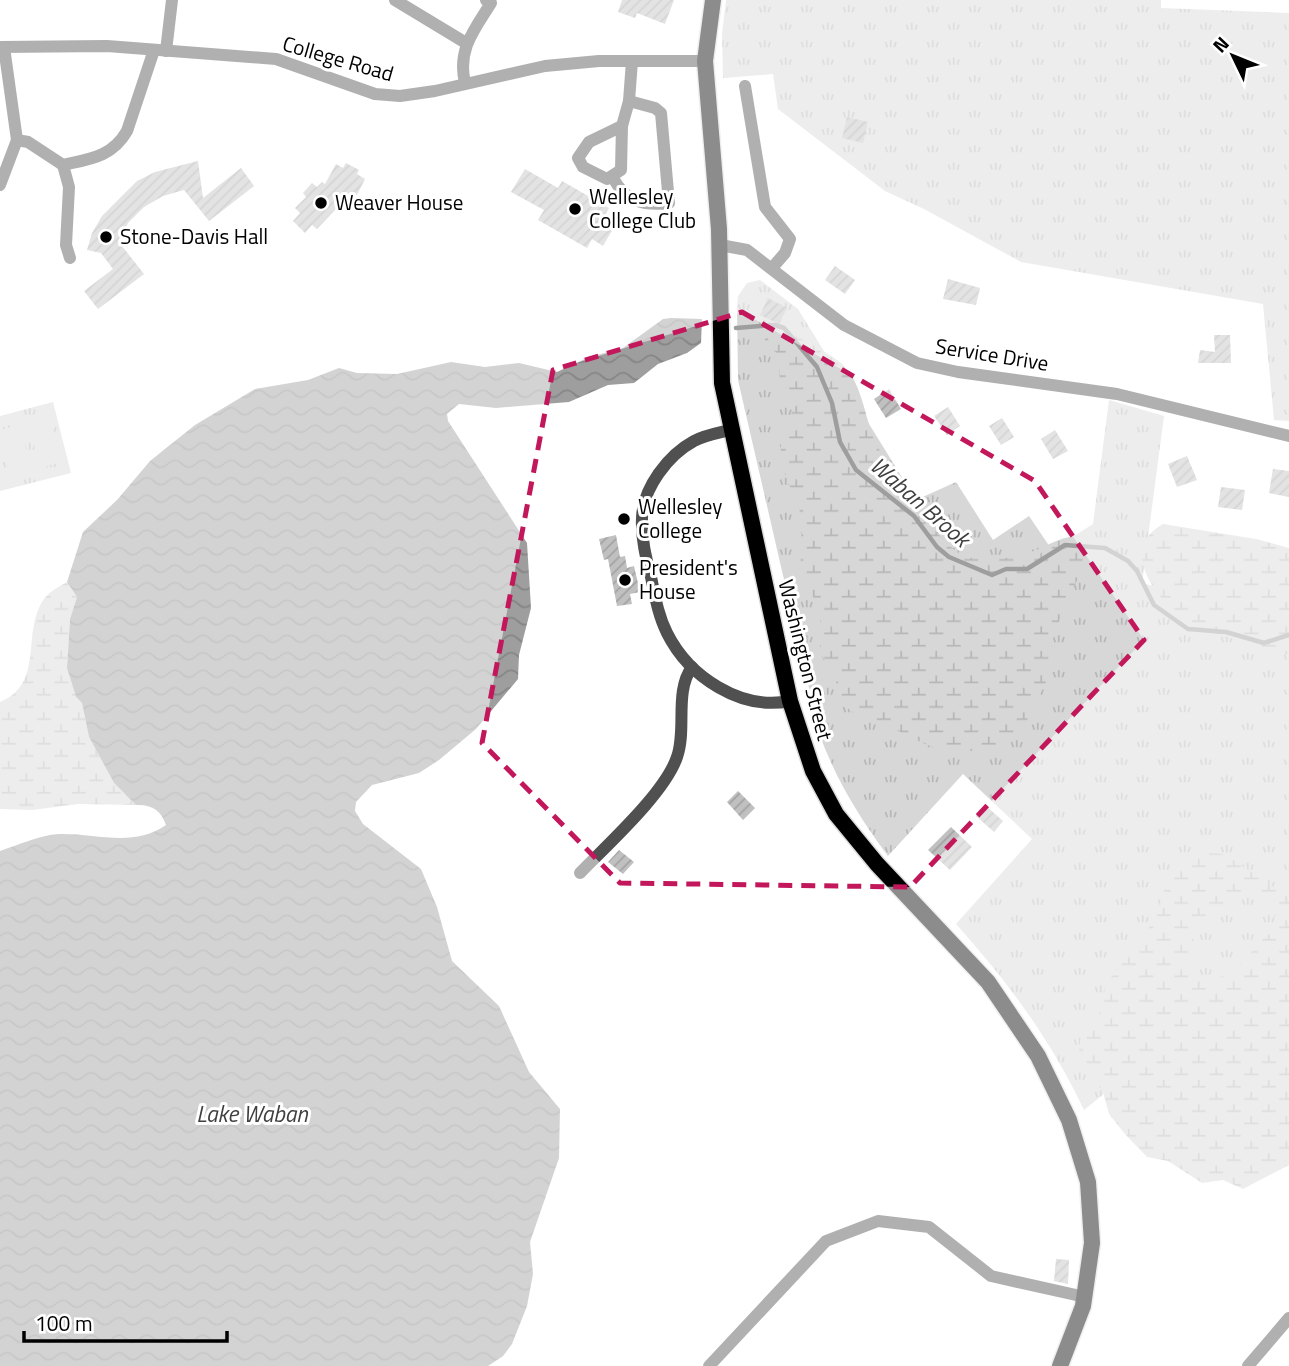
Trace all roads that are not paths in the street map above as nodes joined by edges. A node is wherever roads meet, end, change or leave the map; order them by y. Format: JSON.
{"nodes":[{"id":1,"x":172,"y":0,"type":"edge"},
{"id":2,"x":395,"y":0,"type":"edge"},
{"id":3,"x":486,"y":0,"type":"edge"},
{"id":4,"x":713,"y":0,"type":"edge"},
{"id":5,"x":466,"y":43,"type":"junction"},
{"id":6,"x":2,"y":47,"type":"edge"},
{"id":7,"x":160,"y":50,"type":"junction"},
{"id":8,"x":632,"y":61,"type":"junction"},
{"id":9,"x":705,"y":61,"type":"junction"},
{"id":10,"x":465,"y":83,"type":"junction"},
{"id":11,"x":745,"y":86,"type":"dead end"},
{"id":12,"x":629,"y":101,"type":"junction"},
{"id":13,"x":622,"y":126,"type":"junction"},
{"id":14,"x":17,"y":140,"type":"junction"},
{"id":15,"x":63,"y":165,"type":"junction"},
{"id":16,"x":613,"y":178,"type":"junction"},
{"id":17,"x":0,"y":185,"type":"edge"},
{"id":18,"x":720,"y":245,"type":"junction"},
{"id":19,"x":70,"y":258,"type":"dead end"},
{"id":20,"x":772,"y":268,"type":"junction"},
{"id":21,"x":730,"y":430,"type":"junction"},
{"id":22,"x":1289,"y":436,"type":"edge"},
{"id":23,"x":692,"y":667,"type":"junction"},
{"id":24,"x":790,"y":701,"type":"junction"},
{"id":25,"x":580,"y":873,"type":"dead end"},
{"id":26,"x":1085,"y":1297,"type":"junction"},
{"id":27,"x":1289,"y":1318,"type":"edge"},
{"id":28,"x":709,"y":1366,"type":"edge"},
{"id":29,"x":1060,"y":1366,"type":"edge"},
{"id":30,"x":1248,"y":1366,"type":"edge"}],
"edges":[{"from":1,"to":7,"type":"street"},
{"from":2,"to":5,"type":"street"},
{"from":3,"to":5,"type":"street"},
{"from":4,"to":9,"type":"main road","name":"Washington Street"},
{"from":5,"to":10,"type":"street"},
{"from":6,"to":7,"type":"street","name":"College Road"},
{"from":6,"to":14,"type":"street"},
{"from":7,"to":10,"type":"street","name":"College Road"},
{"from":7,"to":15,"type":"street"},
{"from":8,"to":9,"type":"street","name":"College Road"},
{"from":8,"to":10,"type":"street","name":"College Road"},
{"from":8,"to":12,"type":"street"},
{"from":9,"to":18,"type":"main road","name":"Washington Street"},
{"from":11,"to":20,"type":"street"},
{"from":12,"to":13,"type":"street"},
{"from":12,"to":16,"type":"street"},
{"from":13,"to":16,"type":"street"},
{"from":13,"to":16,"type":"street"},
{"from":14,"to":15,"type":"street"},
{"from":14,"to":17,"type":"street"},
{"from":15,"to":19,"type":"street"},
{"from":18,"to":20,"type":"street","name":"Service Drive"},
{"from":18,"to":21,"type":"main road","name":"Washington Street"},
{"from":20,"to":22,"type":"street","name":"Service Drive"},
{"from":21,"to":23,"type":"street"},
{"from":21,"to":24,"type":"main road","name":"Washington Street"},
{"from":23,"to":24,"type":"street"},
{"from":23,"to":25,"type":"street"},
{"from":24,"to":26,"type":"main road","name":"Washington Street"},
{"from":26,"to":28,"type":"street"},
{"from":26,"to":29,"type":"main road","name":"Washington Street"},
{"from":27,"to":30,"type":"street"}]}
